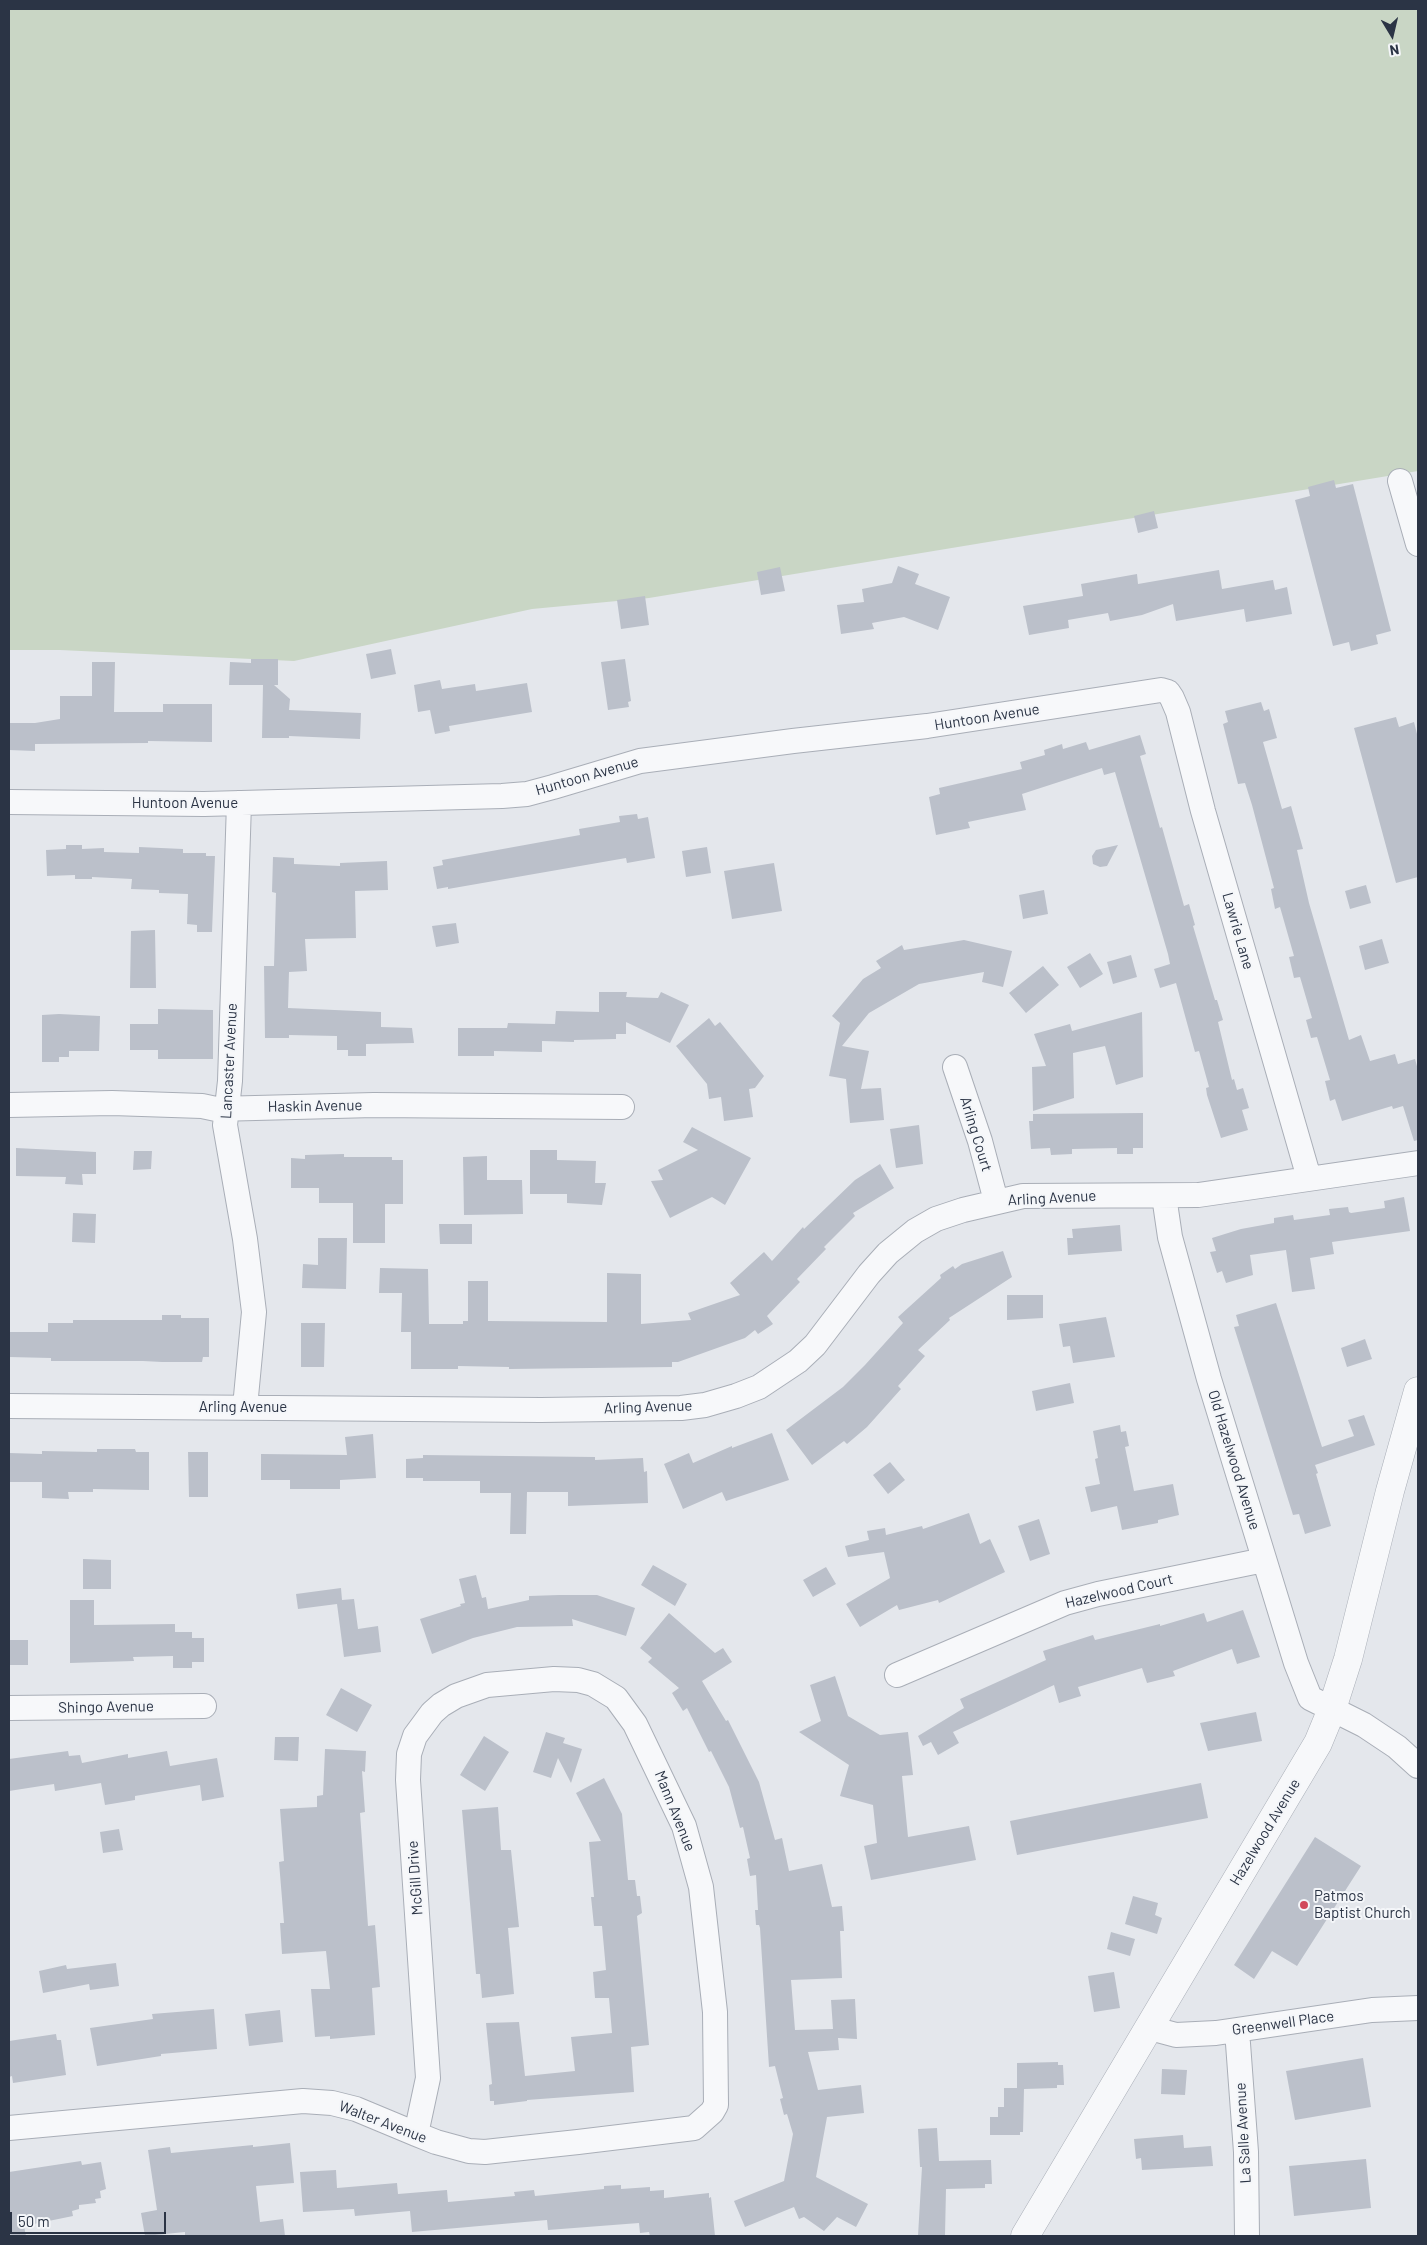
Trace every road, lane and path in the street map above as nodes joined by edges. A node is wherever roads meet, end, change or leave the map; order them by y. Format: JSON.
{"nodes":[{"id":1,"x":1400,"y":480,"type":"dead end"},
{"id":2,"x":1418,"y":544,"type":"edge"},
{"id":3,"x":1161,"y":690,"type":"joint"},
{"id":4,"x":9,"y":802,"type":"edge"},
{"id":5,"x":239,"y":803,"type":"junction"},
{"id":6,"x":955,"y":1067,"type":"dead end"},
{"id":7,"x":9,"y":1106,"type":"edge"},
{"id":8,"x":622,"y":1107,"type":"dead end"},
{"id":9,"x":228,"y":1109,"type":"junction"},
{"id":10,"x":1418,"y":1163,"type":"edge"},
{"id":11,"x":1310,"y":1178,"type":"junction"},
{"id":12,"x":1164,"y":1196,"type":"junction"},
{"id":13,"x":996,"y":1201,"type":"junction"},
{"id":14,"x":1418,"y":1391,"type":"edge"},
{"id":15,"x":9,"y":1406,"type":"edge"},
{"id":16,"x":245,"y":1407,"type":"junction"},
{"id":17,"x":1264,"y":1560,"type":"junction"},
{"id":18,"x":896,"y":1675,"type":"dead end"},
{"id":19,"x":509,"y":1681,"type":"joint"},
{"id":20,"x":204,"y":1706,"type":"dead end"},
{"id":21,"x":9,"y":1708,"type":"edge"},
{"id":22,"x":1332,"y":1709,"type":"junction"},
{"id":23,"x":1418,"y":1766,"type":"edge"},
{"id":24,"x":1418,"y":2008,"type":"edge"},
{"id":25,"x":1150,"y":2028,"type":"junction"},
{"id":26,"x":1236,"y":2030,"type":"junction"},
{"id":27,"x":716,"y":2106,"type":"joint"},
{"id":28,"x":9,"y":2128,"type":"edge"},
{"id":29,"x":416,"y":2134,"type":"junction"},
{"id":30,"x":1024,"y":2236,"type":"edge"},
{"id":31,"x":1247,"y":2236,"type":"edge"}],
"edges":[{"from":1,"to":2,"type":"street"},
{"from":3,"to":5,"type":"street","name":"Huntoon Avenue"},
{"from":3,"to":11,"type":"street","name":"Lawrie Lane"},
{"from":4,"to":5,"type":"street","name":"Huntoon Avenue"},
{"from":5,"to":9,"type":"street","name":"Lancaster Avenue"},
{"from":6,"to":13,"type":"street","name":"Arling Court"},
{"from":7,"to":9,"type":"street","name":"Haskin Avenue"},
{"from":8,"to":9,"type":"street","name":"Haskin Avenue"},
{"from":9,"to":16,"type":"street","name":"Lancaster Avenue"},
{"from":10,"to":11,"type":"street","name":"Arling Avenue"},
{"from":11,"to":12,"type":"street","name":"Arling Avenue"},
{"from":12,"to":13,"type":"street","name":"Arling Avenue"},
{"from":12,"to":17,"type":"street","name":"Old Hazelwood Avenue"},
{"from":13,"to":16,"type":"street","name":"Arling Avenue"},
{"from":14,"to":22,"type":"street","name":"Hazelwood Avenue"},
{"from":15,"to":16,"type":"street","name":"Arling Avenue"},
{"from":17,"to":18,"type":"street","name":"Hazelwood Court"},
{"from":17,"to":22,"type":"street","name":"Old Hazelwood Avenue"},
{"from":19,"to":27,"type":"street","name":"Mann Avenue"},
{"from":19,"to":29,"type":"street","name":"McGill Drive"},
{"from":20,"to":21,"type":"street","name":"Shingo Avenue"},
{"from":22,"to":23,"type":"street","name":"Old Hazelwood Avenue"},
{"from":22,"to":25,"type":"street","name":"Hazelwood Avenue"},
{"from":24,"to":26,"type":"street","name":"Greenwell Place"},
{"from":25,"to":26,"type":"street","name":"Greenwell Place"},
{"from":25,"to":30,"type":"street","name":"Hazelwood Avenue"},
{"from":26,"to":31,"type":"street","name":"La Salle Avenue"},
{"from":27,"to":29,"type":"street","name":"Walter Avenue"},
{"from":28,"to":29,"type":"street","name":"Walter Avenue"}]}
